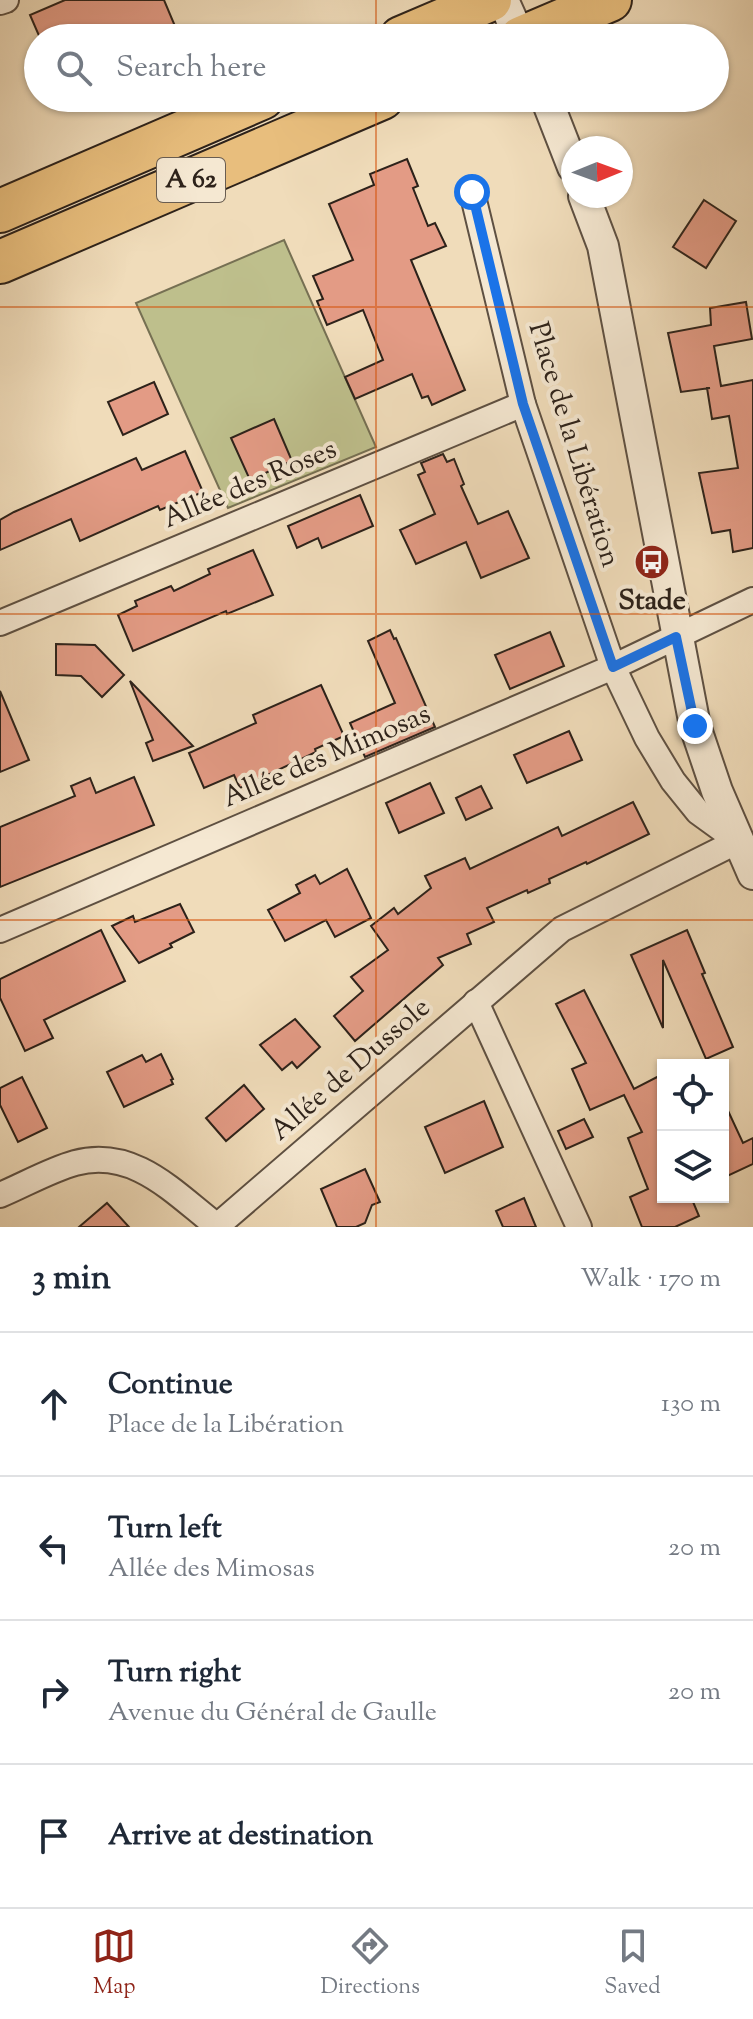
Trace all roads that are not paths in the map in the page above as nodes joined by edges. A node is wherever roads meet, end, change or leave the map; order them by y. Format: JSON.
{"nodes":[{"id":1,"x":6,"y":0,"type":"edge"},
{"id":2,"x":490,"y":0,"type":"edge"},
{"id":3,"x":503,"y":0,"type":"edge"},
{"id":4,"x":610,"y":0,"type":"edge"},
{"id":5,"x":0,"y":2,"type":"edge"},
{"id":6,"x":434,"y":24,"type":"edge"},
{"id":7,"x":514,"y":24,"type":"edge"},
{"id":8,"x":554,"y":24,"type":"edge"},
{"id":9,"x":230,"y":112,"type":"edge"},
{"id":10,"x":349,"y":112,"type":"edge"},
{"id":11,"x":551,"y":112,"type":"edge"},
{"id":12,"x":561,"y":136,"type":"edge"},
{"id":13,"x":472,"y":192,"type":"dead end"},
{"id":14,"x":589,"y":208,"type":"edge"},
{"id":15,"x":0,"y":211,"type":"edge"},
{"id":16,"x":0,"y":262,"type":"edge"},
{"id":17,"x":523,"y":404,"type":"junction"},
{"id":18,"x":753,"y":600,"type":"edge"},
{"id":19,"x":0,"y":623,"type":"edge"},
{"id":20,"x":676,"y":637,"type":"junction"},
{"id":21,"x":613,"y":667,"type":"junction"},
{"id":22,"x":738,"y":841,"type":"junction"},
{"id":23,"x":753,"y":874,"type":"edge"},
{"id":24,"x":0,"y":930,"type":"edge"},
{"id":25,"x":476,"y":1002,"type":"junction"},
{"id":26,"x":0,"y":1195,"type":"edge"},
{"id":27,"x":216,"y":1227,"type":"edge"},
{"id":28,"x":579,"y":1227,"type":"edge"}],
"edges":[{"from":1,"to":5,"type":"street"},
{"from":2,"to":6,"type":"highway"},
{"from":3,"to":7,"type":"street"},
{"from":4,"to":8,"type":"highway"},
{"from":9,"to":15,"type":"highway","number":"A 62"},
{"from":10,"to":16,"type":"highway","number":"A 62"},
{"from":11,"to":12,"type":"street"},
{"from":13,"to":17,"type":"street","name":"Place de la Libération"},
{"from":14,"to":20,"type":"street"},
{"from":17,"to":19,"type":"street","name":"Allée des Roses"},
{"from":17,"to":21,"type":"street","name":"Place de la Libération"},
{"from":18,"to":20,"type":"street","name":"Allée des Mimosas"},
{"from":20,"to":21,"type":"street","name":"Allée des Mimosas"},
{"from":20,"to":22,"type":"street"},
{"from":21,"to":22,"type":"street","name":"Place de la Libération"},
{"from":21,"to":24,"type":"street","name":"Allée des Mimosas"},
{"from":22,"to":23,"type":"street"},
{"from":22,"to":25,"type":"street","name":"Allée de Dussole"},
{"from":25,"to":27,"type":"street","name":"Allée de Dussole"},
{"from":25,"to":28,"type":"street"},
{"from":26,"to":27,"type":"street","name":"Allée de Dussole"}]}
